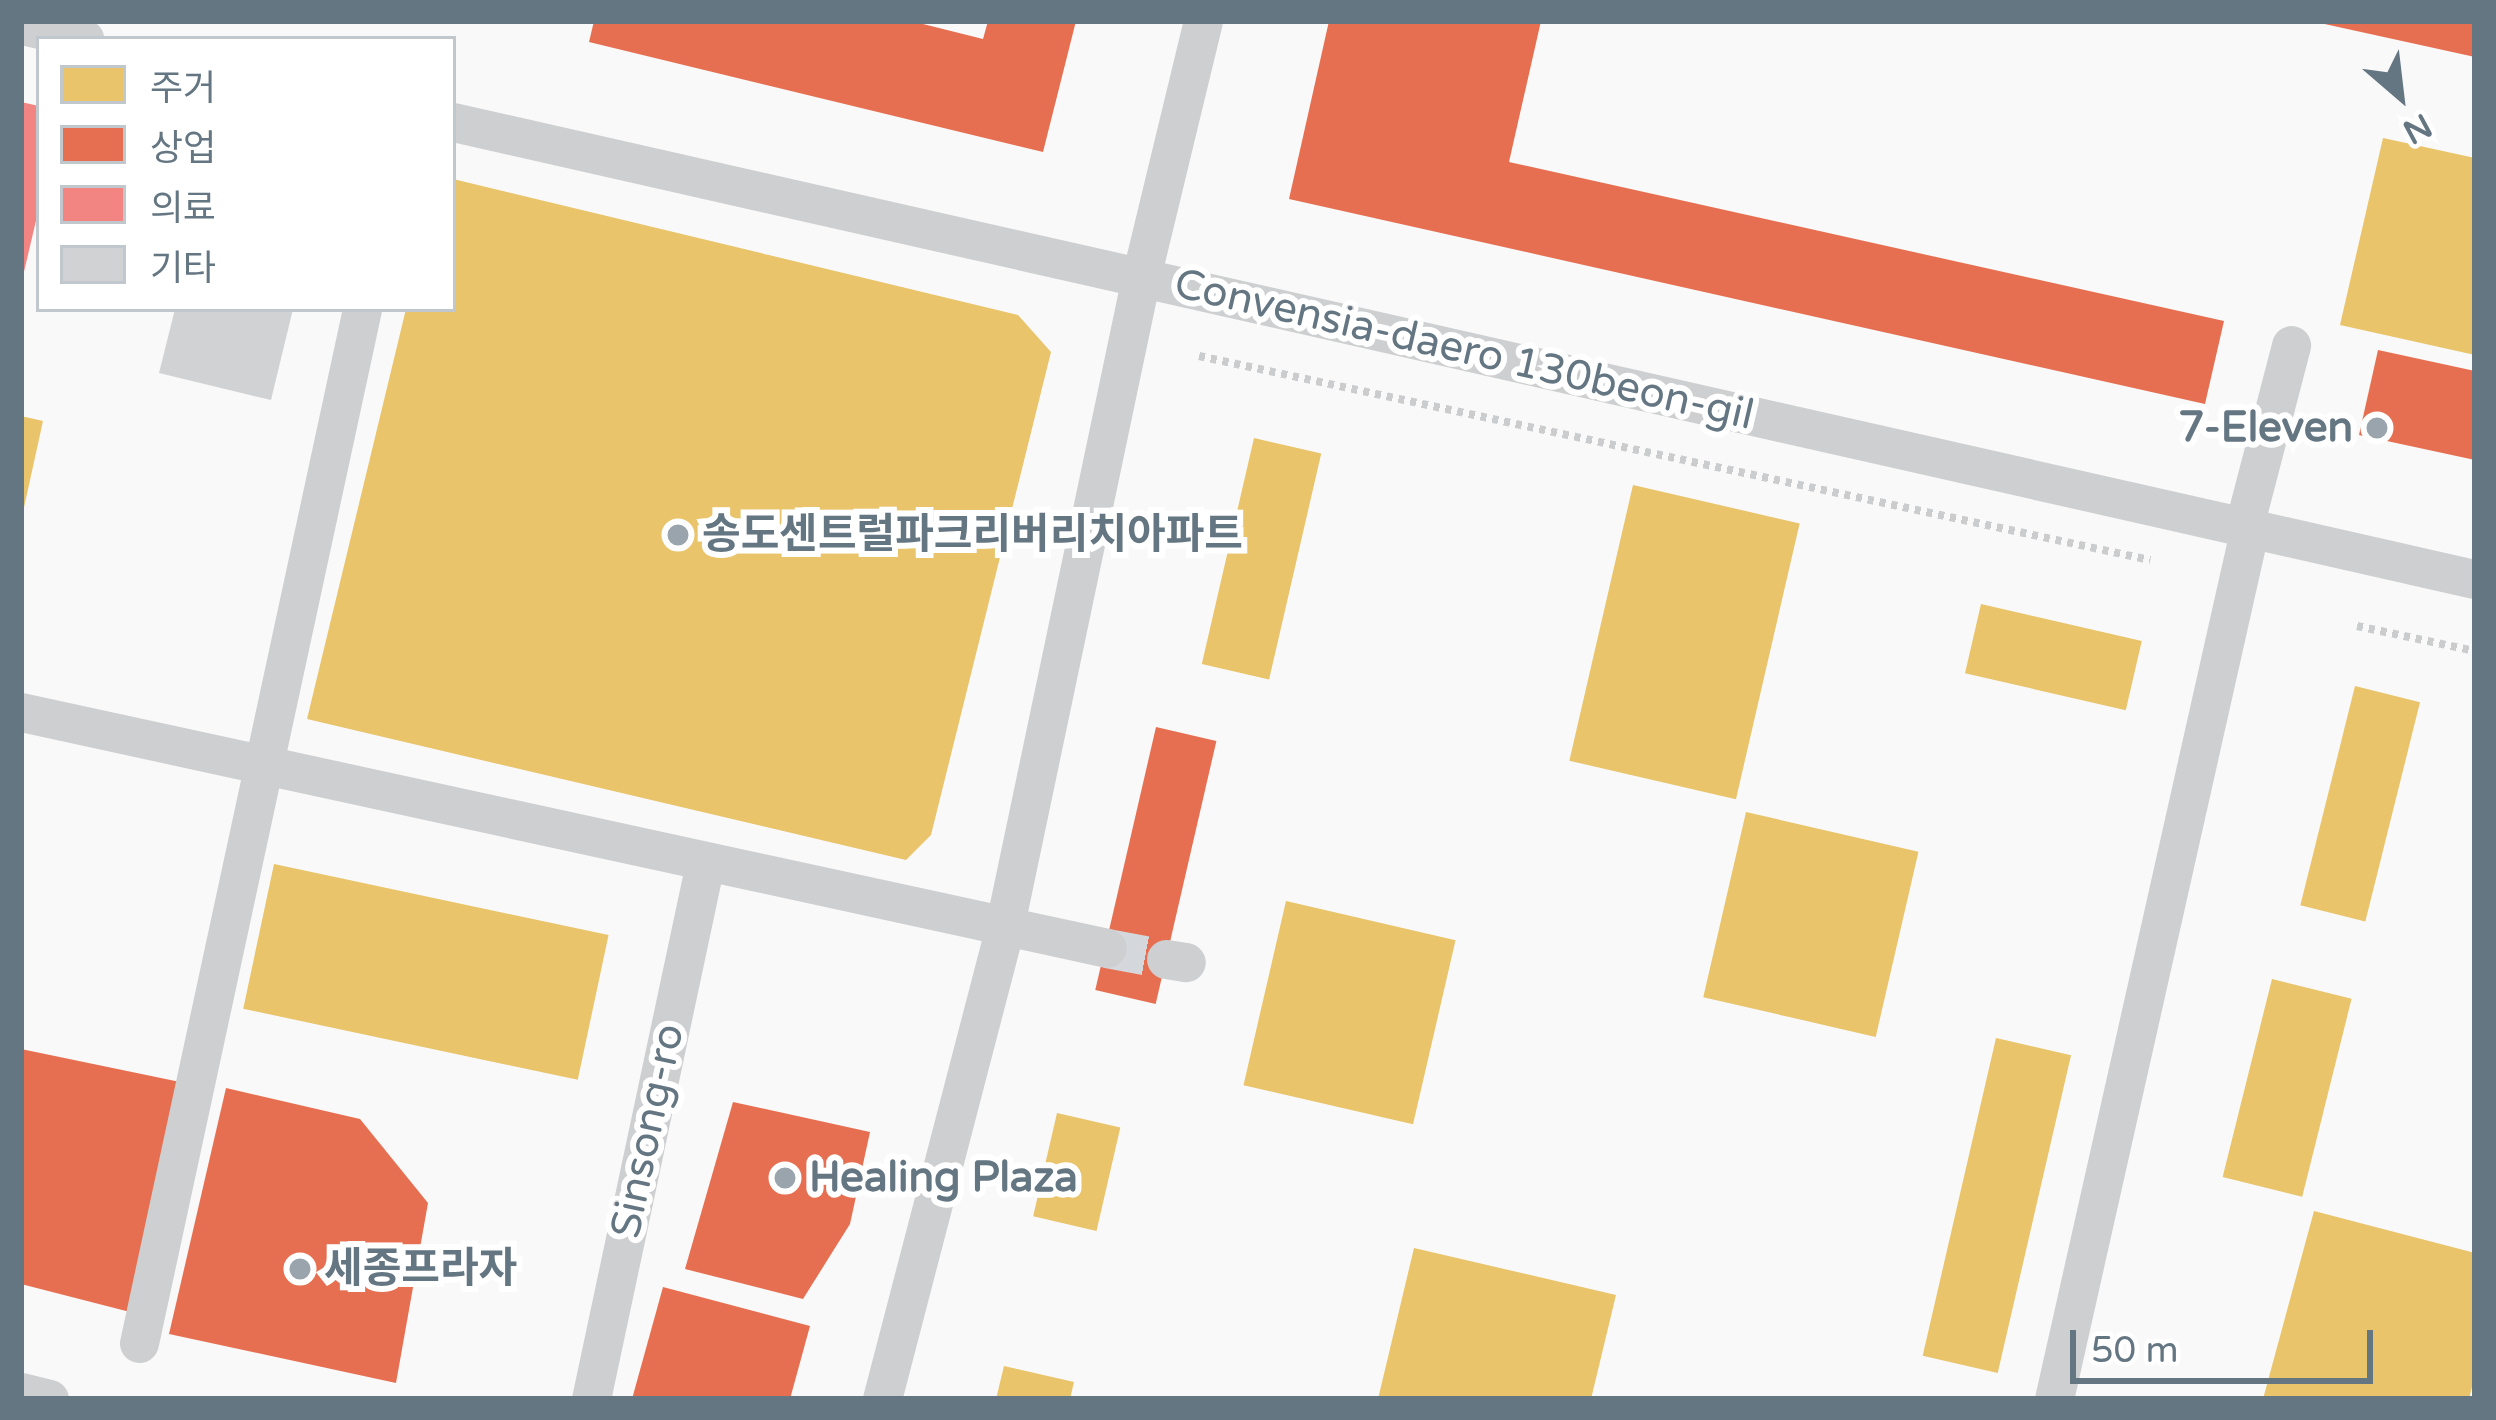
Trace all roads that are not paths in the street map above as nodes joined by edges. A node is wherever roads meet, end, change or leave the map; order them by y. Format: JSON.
{"nodes":[{"id":1,"x":1203,"y":21,"type":"edge"},
{"id":2,"x":21,"y":25,"type":"edge"},
{"id":3,"x":70,"y":36,"type":"edge"},
{"id":4,"x":456,"y":123,"type":"edge"},
{"id":5,"x":1141,"y":278,"type":"junction"},
{"id":6,"x":361,"y":312,"type":"edge"},
{"id":7,"x":2291,"y":345,"type":"dead end"},
{"id":8,"x":2247,"y":527,"type":"junction"},
{"id":9,"x":2475,"y":579,"type":"edge"},
{"id":10,"x":21,"y":712,"type":"edge"},
{"id":11,"x":264,"y":766,"type":"junction"},
{"id":12,"x":705,"y":863,"type":"junction"},
{"id":13,"x":1004,"y":929,"type":"junction"},
{"id":14,"x":1107,"y":948,"type":"tunnel mouth"},
{"id":15,"x":139,"y":1343,"type":"dead end"},
{"id":16,"x":21,"y":1392,"type":"edge"},
{"id":17,"x":49,"y":1399,"type":"edge"},
{"id":18,"x":591,"y":1399,"type":"edge"},
{"id":19,"x":882,"y":1399,"type":"edge"},
{"id":20,"x":2054,"y":1399,"type":"edge"}],
"edges":[{"from":1,"to":5,"type":"street"},
{"from":2,"to":3,"type":"street"},
{"from":4,"to":5,"type":"street","name":"Convensia-daero 130beon-gil"},
{"from":5,"to":8,"type":"street","name":"Convensia-daero 130beon-gil"},
{"from":5,"to":13,"type":"street"},
{"from":6,"to":11,"type":"street"},
{"from":7,"to":8,"type":"street"},
{"from":8,"to":9,"type":"street","name":"Convensia-daero 130beon-gil"},
{"from":8,"to":20,"type":"street"},
{"from":10,"to":11,"type":"street"},
{"from":11,"to":12,"type":"street"},
{"from":11,"to":15,"type":"street"},
{"from":12,"to":13,"type":"street"},
{"from":12,"to":18,"type":"street","name":"Sinsong-ro"},
{"from":13,"to":14,"type":"street"},
{"from":13,"to":19,"type":"street"},
{"from":16,"to":17,"type":"street"}]}
